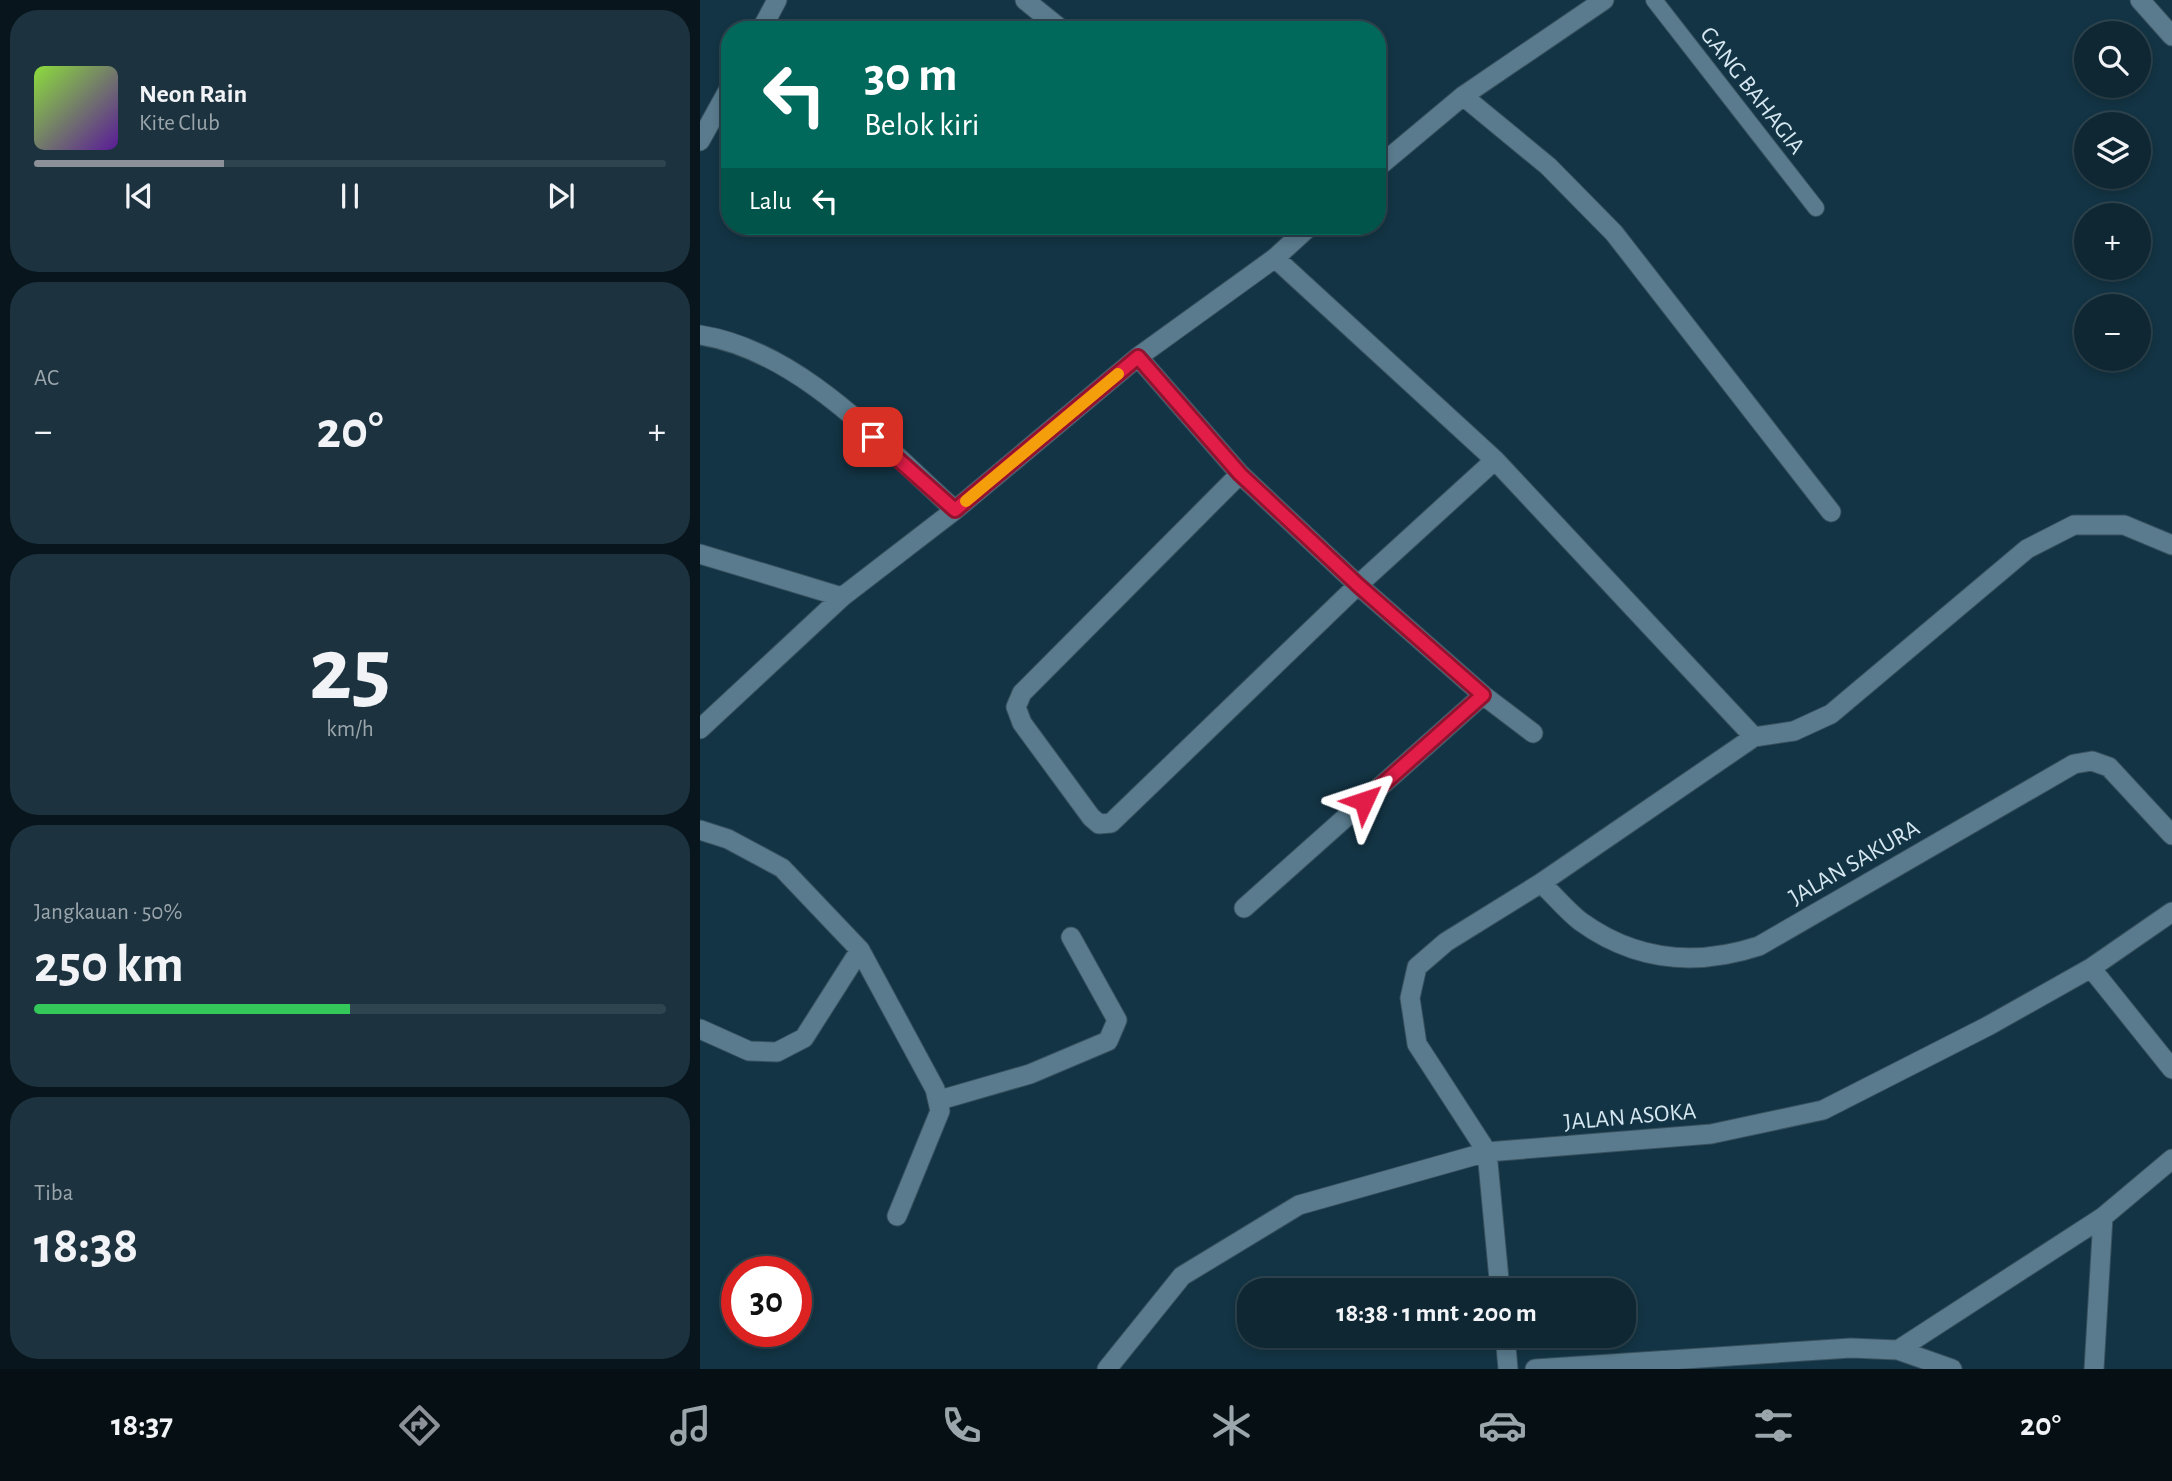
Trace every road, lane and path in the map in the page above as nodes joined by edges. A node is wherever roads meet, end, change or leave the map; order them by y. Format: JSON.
{"nodes":[{"id":1,"x":777,"y":0,"type":"edge"},
{"id":2,"x":1604,"y":0,"type":"edge"},
{"id":3,"x":1654,"y":0,"type":"edge"},
{"id":4,"x":2140,"y":0,"type":"edge"},
{"id":5,"x":1027,"y":1,"type":"edge"},
{"id":6,"x":1582,"y":7,"type":"edge"},
{"id":7,"x":766,"y":21,"type":"edge"},
{"id":8,"x":1051,"y":21,"type":"edge"},
{"id":9,"x":2172,"y":36,"type":"edge"},
{"id":10,"x":1463,"y":96,"type":"junction"},
{"id":11,"x":721,"y":103,"type":"edge"},
{"id":12,"x":700,"y":141,"type":"edge"},
{"id":13,"x":1386,"y":160,"type":"edge"},
{"id":14,"x":1816,"y":208,"type":"dead end"},
{"id":15,"x":1299,"y":235,"type":"edge"},
{"id":16,"x":1275,"y":258,"type":"junction"},
{"id":17,"x":700,"y":335,"type":"edge"},
{"id":18,"x":1138,"y":357,"type":"junction"},
{"id":19,"x":1495,"y":460,"type":"junction"},
{"id":20,"x":1240,"y":474,"type":"junction"},
{"id":21,"x":955,"y":510,"type":"junction"},
{"id":22,"x":1831,"y":512,"type":"dead end"},
{"id":23,"x":2172,"y":545,"type":"edge"},
{"id":24,"x":700,"y":554,"type":"edge"},
{"id":25,"x":1358,"y":585,"type":"junction"},
{"id":26,"x":842,"y":597,"type":"junction"},
{"id":27,"x":1483,"y":695,"type":"junction"},
{"id":28,"x":700,"y":729,"type":"edge"},
{"id":29,"x":1533,"y":733,"type":"dead end"},
{"id":30,"x":1754,"y":737,"type":"junction"},
{"id":31,"x":700,"y":830,"type":"edge"},
{"id":32,"x":2172,"y":835,"type":"edge"},
{"id":33,"x":1541,"y":883,"type":"junction"},
{"id":34,"x":1244,"y":908,"type":"dead end"},
{"id":35,"x":2172,"y":912,"type":"edge"},
{"id":36,"x":1071,"y":937,"type":"dead end"},
{"id":37,"x":860,"y":950,"type":"junction"},
{"id":38,"x":2091,"y":968,"type":"junction"},
{"id":39,"x":700,"y":1029,"type":"edge"},
{"id":40,"x":2172,"y":1069,"type":"edge"},
{"id":41,"x":940,"y":1100,"type":"junction"},
{"id":42,"x":1487,"y":1152,"type":"junction"},
{"id":43,"x":2172,"y":1159,"type":"edge"},
{"id":44,"x":897,"y":1216,"type":"dead end"},
{"id":45,"x":2103,"y":1217,"type":"junction"},
{"id":46,"x":1499,"y":1278,"type":"edge"},
{"id":47,"x":1506,"y":1348,"type":"edge"},
{"id":48,"x":1898,"y":1350,"type":"junction"},
{"id":49,"x":1675,"y":1365,"type":"edge"},
{"id":50,"x":1107,"y":1369,"type":"edge"},
{"id":51,"x":1508,"y":1369,"type":"edge"},
{"id":52,"x":1535,"y":1369,"type":"edge"},
{"id":53,"x":1952,"y":1369,"type":"edge"},
{"id":54,"x":2094,"y":1369,"type":"edge"}],
"edges":[{"from":1,"to":7,"type":"street"},
{"from":2,"to":6,"type":"street"},
{"from":3,"to":14,"type":"lane","name":"GANG BAHAGIA"},
{"from":4,"to":9,"type":"street"},
{"from":5,"to":8,"type":"street"},
{"from":6,"to":10,"type":"street"},
{"from":10,"to":13,"type":"street"},
{"from":10,"to":22,"type":"street"},
{"from":11,"to":12,"type":"street"},
{"from":15,"to":16,"type":"street"},
{"from":16,"to":18,"type":"street"},
{"from":16,"to":19,"type":"street"},
{"from":17,"to":21,"type":"street"},
{"from":18,"to":20,"type":"street"},
{"from":18,"to":21,"type":"street"},
{"from":19,"to":25,"type":"street"},
{"from":19,"to":30,"type":"street"},
{"from":20,"to":25,"type":"street"},
{"from":20,"to":25,"type":"street"},
{"from":21,"to":26,"type":"street"},
{"from":23,"to":30,"type":"street"},
{"from":24,"to":26,"type":"street"},
{"from":25,"to":27,"type":"street"},
{"from":26,"to":28,"type":"street"},
{"from":27,"to":29,"type":"street"},
{"from":27,"to":34,"type":"street"},
{"from":30,"to":33,"type":"street"},
{"from":31,"to":37,"type":"street"},
{"from":32,"to":33,"type":"street","name":"JALAN SAKURA"},
{"from":33,"to":42,"type":"street"},
{"from":35,"to":38,"type":"street","name":"JALAN ASOKA"},
{"from":36,"to":41,"type":"street"},
{"from":37,"to":39,"type":"street"},
{"from":37,"to":41,"type":"street"},
{"from":38,"to":40,"type":"street"},
{"from":38,"to":42,"type":"street","name":"JALAN ASOKA"},
{"from":41,"to":44,"type":"street"},
{"from":42,"to":46,"type":"street"},
{"from":42,"to":50,"type":"street","name":"JALAN ASOKA"},
{"from":43,"to":45,"type":"street"},
{"from":45,"to":48,"type":"street"},
{"from":45,"to":54,"type":"street"},
{"from":47,"to":51,"type":"street"},
{"from":48,"to":49,"type":"street"},
{"from":48,"to":53,"type":"street"},
{"from":49,"to":52,"type":"street"}]}
